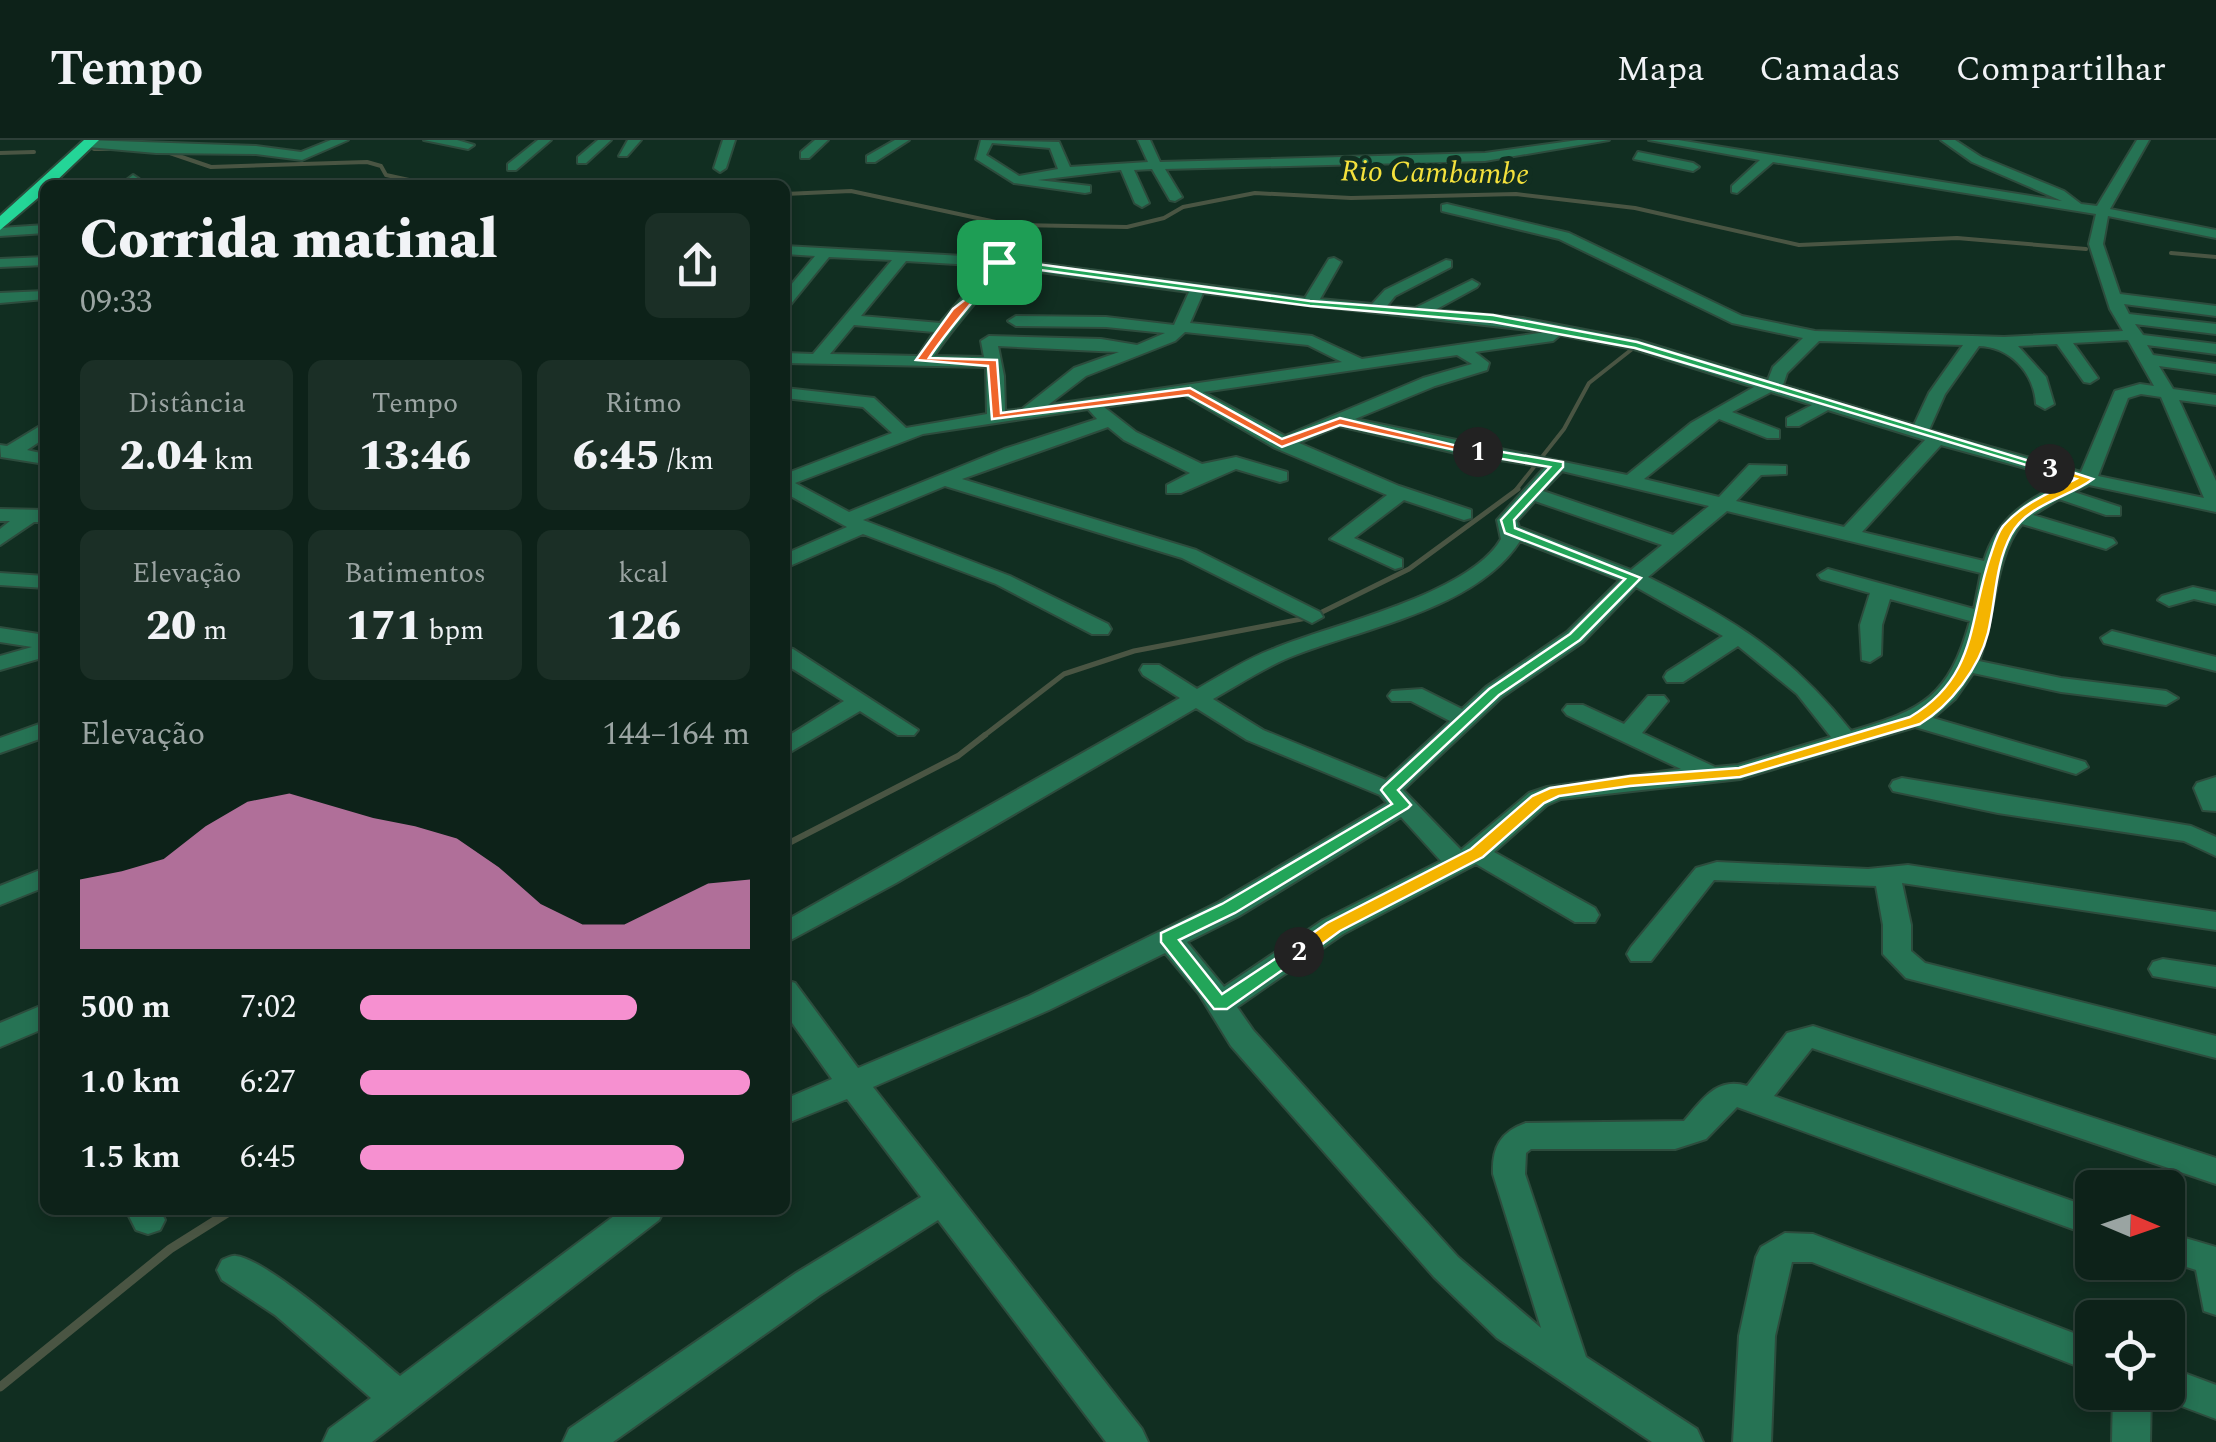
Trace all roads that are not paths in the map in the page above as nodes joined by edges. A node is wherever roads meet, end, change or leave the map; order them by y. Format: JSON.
{"nodes":[{"id":1,"x":279,"y":140,"type":"edge"},
{"id":2,"x":342,"y":140,"type":"edge"},
{"id":3,"x":430,"y":140,"type":"edge"},
{"id":4,"x":545,"y":140,"type":"edge"},
{"id":5,"x":605,"y":140,"type":"edge"},
{"id":6,"x":635,"y":140,"type":"edge"},
{"id":7,"x":729,"y":140,"type":"edge"},
{"id":8,"x":822,"y":140,"type":"edge"},
{"id":9,"x":903,"y":140,"type":"edge"},
{"id":10,"x":987,"y":140,"type":"edge"},
{"id":11,"x":996,"y":140,"type":"edge"},
{"id":12,"x":1144,"y":140,"type":"edge"},
{"id":13,"x":1537,"y":140,"type":"edge"},
{"id":14,"x":1603,"y":140,"type":"edge"},
{"id":15,"x":1655,"y":140,"type":"edge"},
{"id":16,"x":1947,"y":140,"type":"edge"},
{"id":17,"x":2143,"y":140,"type":"edge"},
{"id":18,"x":80,"y":143,"type":"edge"},
{"id":19,"x":1244,"y":143,"type":"dead end"},
{"id":20,"x":1697,"y":143,"type":"edge"},
{"id":21,"x":468,"y":145,"type":"dead end"},
{"id":22,"x":1310,"y":146,"type":"dead end"},
{"id":23,"x":1407,"y":146,"type":"dead end"},
{"id":24,"x":1562,"y":146,"type":"junction"},
{"id":25,"x":260,"y":150,"type":"junction"},
{"id":26,"x":1716,"y":151,"type":"junction"},
{"id":27,"x":623,"y":153,"type":"dead end"},
{"id":28,"x":806,"y":155,"type":"dead end"},
{"id":29,"x":1638,"y":156,"type":"dead end"},
{"id":30,"x":982,"y":158,"type":"junction"},
{"id":31,"x":872,"y":159,"type":"dead end"},
{"id":32,"x":582,"y":160,"type":"dead end"},
{"id":33,"x":1009,"y":160,"type":"dead end"},
{"id":34,"x":1423,"y":160,"type":"junction"},
{"id":35,"x":1768,"y":160,"type":"junction"},
{"id":36,"x":1311,"y":161,"type":"junction"},
{"id":37,"x":1039,"y":162,"type":"dead end"},
{"id":38,"x":1235,"y":164,"type":"junction"},
{"id":39,"x":1062,"y":166,"type":"junction"},
{"id":40,"x":1126,"y":166,"type":"junction"},
{"id":41,"x":1159,"y":166,"type":"junction"},
{"id":42,"x":512,"y":167,"type":"dead end"},
{"id":43,"x":720,"y":168,"type":"dead end"},
{"id":44,"x":47,"y":180,"type":"edge"},
{"id":45,"x":1018,"y":180,"type":"junction"},
{"id":46,"x":40,"y":187,"type":"edge"},
{"id":47,"x":1085,"y":189,"type":"dead end"},
{"id":48,"x":1738,"y":190,"type":"dead end"},
{"id":49,"x":1175,"y":196,"type":"dead end"},
{"id":50,"x":1142,"y":203,"type":"dead end"},
{"id":51,"x":1447,"y":208,"type":"dead end"},
{"id":52,"x":2083,"y":208,"type":"junction"},
{"id":53,"x":2102,"y":210,"type":"junction"},
{"id":54,"x":0,"y":212,"type":"edge"},
{"id":55,"x":0,"y":228,"type":"edge"},
{"id":56,"x":40,"y":228,"type":"edge"},
{"id":57,"x":2216,"y":234,"type":"edge"},
{"id":58,"x":790,"y":250,"type":"edge"},
{"id":59,"x":824,"y":253,"type":"junction"},
{"id":60,"x":903,"y":256,"type":"junction"},
{"id":61,"x":40,"y":261,"type":"edge"},
{"id":62,"x":999,"y":262,"type":"junction"},
{"id":63,"x":1334,"y":262,"type":"dead end"},
{"id":64,"x":0,"y":263,"type":"edge"},
{"id":65,"x":1446,"y":264,"type":"dead end"},
{"id":66,"x":1472,"y":284,"type":"dead end"},
{"id":67,"x":1198,"y":290,"type":"junction"},
{"id":68,"x":40,"y":295,"type":"edge"},
{"id":69,"x":790,"y":296,"type":"edge"},
{"id":70,"x":0,"y":298,"type":"edge"},
{"id":71,"x":2114,"y":298,"type":"junction"},
{"id":72,"x":1310,"y":304,"type":"junction"},
{"id":73,"x":1375,"y":310,"type":"junction"},
{"id":74,"x":2216,"y":311,"type":"edge"},
{"id":75,"x":1418,"y":313,"type":"junction"},
{"id":76,"x":2123,"y":318,"type":"junction"},
{"id":77,"x":848,"y":320,"type":"junction"},
{"id":78,"x":1016,"y":321,"type":"dead end"},
{"id":79,"x":945,"y":328,"type":"junction"},
{"id":80,"x":1180,"y":328,"type":"junction"},
{"id":81,"x":2216,"y":329,"type":"edge"},
{"id":82,"x":1581,"y":336,"type":"junction"},
{"id":83,"x":1815,"y":336,"type":"junction"},
{"id":84,"x":2135,"y":337,"type":"junction"},
{"id":85,"x":1973,"y":341,"type":"junction"},
{"id":86,"x":2062,"y":341,"type":"junction"},
{"id":87,"x":2004,"y":342,"type":"junction"},
{"id":88,"x":2216,"y":348,"type":"edge"},
{"id":89,"x":1459,"y":349,"type":"junction"},
{"id":90,"x":1141,"y":350,"type":"junction"},
{"id":91,"x":790,"y":358,"type":"edge"},
{"id":92,"x":818,"y":358,"type":"junction"},
{"id":93,"x":2146,"y":359,"type":"junction"},
{"id":94,"x":922,"y":360,"type":"junction"},
{"id":95,"x":993,"y":362,"type":"junction"},
{"id":96,"x":1358,"y":364,"type":"junction"},
{"id":97,"x":2216,"y":369,"type":"edge"},
{"id":98,"x":2090,"y":378,"type":"dead end"},
{"id":99,"x":1775,"y":384,"type":"junction"},
{"id":100,"x":2163,"y":391,"type":"junction"},
{"id":101,"x":1190,"y":392,"type":"junction"},
{"id":102,"x":790,"y":394,"type":"edge"},
{"id":103,"x":2216,"y":400,"type":"edge"},
{"id":104,"x":1829,"y":402,"type":"junction"},
{"id":105,"x":2046,"y":404,"type":"dead end"},
{"id":106,"x":1092,"y":406,"type":"junction"},
{"id":107,"x":1028,"y":412,"type":"junction"},
{"id":108,"x":1719,"y":413,"type":"junction"},
{"id":109,"x":996,"y":417,"type":"junction"},
{"id":110,"x":1108,"y":421,"type":"junction"},
{"id":111,"x":1340,"y":422,"type":"junction"},
{"id":112,"x":1793,"y":422,"type":"dead end"},
{"id":113,"x":40,"y":432,"type":"edge"},
{"id":114,"x":902,"y":433,"type":"junction"},
{"id":115,"x":1774,"y":434,"type":"dead end"},
{"id":116,"x":1928,"y":435,"type":"junction"},
{"id":117,"x":1282,"y":444,"type":"junction"},
{"id":118,"x":4,"y":451,"type":"edge"},
{"id":119,"x":40,"y":458,"type":"edge"},
{"id":120,"x":1558,"y":464,"type":"junction"},
{"id":121,"x":2210,"y":467,"type":"edge"},
{"id":122,"x":1779,"y":470,"type":"dead end"},
{"id":123,"x":1208,"y":471,"type":"junction"},
{"id":124,"x":1280,"y":476,"type":"dead end"},
{"id":125,"x":2086,"y":479,"type":"junction"},
{"id":126,"x":946,"y":480,"type":"junction"},
{"id":127,"x":790,"y":481,"type":"edge"},
{"id":128,"x":1628,"y":484,"type":"junction"},
{"id":129,"x":790,"y":486,"type":"edge"},
{"id":130,"x":1174,"y":489,"type":"dead end"},
{"id":131,"x":2058,"y":493,"type":"junction"},
{"id":132,"x":1530,"y":494,"type":"junction"},
{"id":133,"x":1399,"y":495,"type":"junction"},
{"id":134,"x":1723,"y":504,"type":"junction"},
{"id":135,"x":2216,"y":506,"type":"edge"},
{"id":136,"x":2113,"y":511,"type":"dead end"},
{"id":137,"x":1464,"y":514,"type":"dead end"},
{"id":138,"x":0,"y":515,"type":"edge"},
{"id":139,"x":37,"y":516,"type":"edge"},
{"id":140,"x":2018,"y":517,"type":"junction"},
{"id":141,"x":855,"y":523,"type":"junction"},
{"id":142,"x":1510,"y":530,"type":"junction"},
{"id":143,"x":2216,"y":530,"type":"edge"},
{"id":144,"x":1850,"y":534,"type":"junction"},
{"id":145,"x":0,"y":539,"type":"edge"},
{"id":146,"x":1676,"y":543,"type":"junction"},
{"id":147,"x":2106,"y":543,"type":"dead end"},
{"id":148,"x":790,"y":559,"type":"edge"},
{"id":149,"x":1395,"y":563,"type":"dead end"},
{"id":150,"x":1992,"y":569,"type":"junction"},
{"id":151,"x":1828,"y":576,"type":"dead end"},
{"id":152,"x":1634,"y":578,"type":"junction"},
{"id":153,"x":0,"y":579,"type":"edge"},
{"id":154,"x":40,"y":582,"type":"edge"},
{"id":155,"x":1882,"y":590,"type":"junction"},
{"id":156,"x":2216,"y":598,"type":"edge"},
{"id":157,"x":2170,"y":600,"type":"dead end"},
{"id":158,"x":1312,"y":617,"type":"dead end"},
{"id":159,"x":1983,"y":618,"type":"junction"},
{"id":160,"x":1100,"y":629,"type":"dead end"},
{"id":161,"x":0,"y":635,"type":"edge"},
{"id":162,"x":1736,"y":637,"type":"junction"},
{"id":163,"x":2112,"y":638,"type":"dead end"},
{"id":164,"x":40,"y":641,"type":"edge"},
{"id":165,"x":40,"y":651,"type":"edge"},
{"id":166,"x":1870,"y":656,"type":"dead end"},
{"id":167,"x":790,"y":657,"type":"edge"},
{"id":168,"x":0,"y":663,"type":"edge"},
{"id":169,"x":2216,"y":664,"type":"edge"},
{"id":170,"x":1968,"y":665,"type":"junction"},
{"id":171,"x":1151,"y":670,"type":"dead end"},
{"id":172,"x":1675,"y":677,"type":"dead end"},
{"id":173,"x":1400,"y":696,"type":"dead end"},
{"id":174,"x":2166,"y":698,"type":"dead end"},
{"id":175,"x":1195,"y":700,"type":"junction"},
{"id":176,"x":1656,"y":701,"type":"dead end"},
{"id":177,"x":858,"y":702,"type":"junction"},
{"id":178,"x":1575,"y":710,"type":"dead end"},
{"id":179,"x":1465,"y":720,"type":"junction"},
{"id":180,"x":1915,"y":720,"type":"junction"},
{"id":181,"x":906,"y":730,"type":"dead end"},
{"id":182,"x":40,"y":731,"type":"edge"},
{"id":183,"x":1628,"y":735,"type":"junction"},
{"id":184,"x":1844,"y":738,"type":"junction"},
{"id":185,"x":790,"y":745,"type":"edge"},
{"id":186,"x":0,"y":746,"type":"edge"},
{"id":187,"x":2076,"y":767,"type":"dead end"},
{"id":188,"x":1716,"y":776,"type":"junction"},
{"id":189,"x":1902,"y":786,"type":"dead end"},
{"id":190,"x":1396,"y":798,"type":"junction"},
{"id":191,"x":2216,"y":848,"type":"edge"},
{"id":192,"x":1468,"y":858,"type":"junction"},
{"id":193,"x":1887,"y":876,"type":"junction"},
{"id":194,"x":40,"y":879,"type":"edge"},
{"id":195,"x":0,"y":896,"type":"edge"},
{"id":196,"x":1585,"y":915,"type":"dead end"},
{"id":197,"x":2216,"y":920,"type":"edge"},
{"id":198,"x":790,"y":930,"type":"edge"},
{"id":199,"x":1168,"y":938,"type":"junction"},
{"id":200,"x":1640,"y":954,"type":"dead end"},
{"id":201,"x":2163,"y":969,"type":"dead end"},
{"id":202,"x":2216,"y":977,"type":"edge"},
{"id":203,"x":790,"y":998,"type":"edge"},
{"id":204,"x":1220,"y":1004,"type":"junction"},
{"id":205,"x":40,"y":1016,"type":"edge"},
{"id":206,"x":0,"y":1036,"type":"edge"},
{"id":207,"x":2216,"y":1047,"type":"edge"},
{"id":208,"x":854,"y":1082,"type":"junction"},
{"id":209,"x":1754,"y":1100,"type":"junction"},
{"id":210,"x":790,"y":1110,"type":"edge"},
{"id":211,"x":2216,"y":1171,"type":"edge"},
{"id":212,"x":944,"y":1199,"type":"junction"},
{"id":213,"x":640,"y":1215,"type":"edge"},
{"id":214,"x":2075,"y":1216,"type":"edge"},
{"id":215,"x":2185,"y":1252,"type":"edge"},
{"id":216,"x":2214,"y":1261,"type":"edge"},
{"id":217,"x":234,"y":1270,"type":"dead end"},
{"id":218,"x":2216,"y":1300,"type":"edge"},
{"id":219,"x":2075,"y":1349,"type":"edge"},
{"id":220,"x":1572,"y":1369,"type":"junction"},
{"id":221,"x":2185,"y":1390,"type":"edge"},
{"id":222,"x":399,"y":1399,"type":"junction"},
{"id":223,"x":2216,"y":1402,"type":"edge"},
{"id":224,"x":2132,"y":1410,"type":"edge"},
{"id":225,"x":342,"y":1442,"type":"edge"},
{"id":226,"x":582,"y":1442,"type":"edge"},
{"id":227,"x":1129,"y":1442,"type":"edge"},
{"id":228,"x":1684,"y":1442,"type":"edge"},
{"id":229,"x":1752,"y":1442,"type":"edge"},
{"id":230,"x":2132,"y":1442,"type":"edge"}],
"edges":[{"from":1,"to":25,"type":"street"},
{"from":2,"to":25,"type":"street"},
{"from":3,"to":21,"type":"street"},
{"from":4,"to":42,"type":"street"},
{"from":5,"to":32,"type":"street"},
{"from":6,"to":27,"type":"street"},
{"from":7,"to":43,"type":"street"},
{"from":8,"to":28,"type":"street"},
{"from":9,"to":31,"type":"street"},
{"from":10,"to":30,"type":"street"},
{"from":11,"to":39,"type":"street"},
{"from":12,"to":41,"type":"street"},
{"from":13,"to":24,"type":"street"},
{"from":14,"to":24,"type":"street"},
{"from":15,"to":20,"type":"street"},
{"from":16,"to":52,"type":"street"},
{"from":17,"to":53,"type":"street"},
{"from":18,"to":25,"type":"street"},
{"from":18,"to":44,"type":"highway"},
{"from":18,"to":54,"type":"highway"},
{"from":19,"to":38,"type":"street"},
{"from":20,"to":26,"type":"street"},
{"from":22,"to":36,"type":"street"},
{"from":23,"to":34,"type":"street"},
{"from":24,"to":34,"type":"street"},
{"from":26,"to":29,"type":"street"},
{"from":26,"to":35,"type":"street"},
{"from":30,"to":33,"type":"street"},
{"from":30,"to":45,"type":"street"},
{"from":34,"to":36,"type":"street"},
{"from":35,"to":48,"type":"street"},
{"from":35,"to":52,"type":"street"},
{"from":36,"to":38,"type":"street"},
{"from":37,"to":39,"type":"street"},
{"from":38,"to":41,"type":"street"},
{"from":39,"to":40,"type":"street"},
{"from":39,"to":45,"type":"street"},
{"from":40,"to":41,"type":"street"},
{"from":40,"to":50,"type":"street"},
{"from":41,"to":49,"type":"street"},
{"from":45,"to":47,"type":"street"},
{"from":46,"to":55,"type":"highway"},
{"from":51,"to":83,"type":"street"},
{"from":52,"to":53,"type":"street"},
{"from":53,"to":57,"type":"street"},
{"from":53,"to":71,"type":"street"},
{"from":55,"to":56,"type":"street"},
{"from":58,"to":59,"type":"street"},
{"from":59,"to":60,"type":"street"},
{"from":59,"to":69,"type":"street"},
{"from":60,"to":62,"type":"street"},
{"from":60,"to":77,"type":"street"},
{"from":61,"to":64,"type":"street"},
{"from":62,"to":67,"type":"street"},
{"from":62,"to":79,"type":"street"},
{"from":63,"to":72,"type":"street"},
{"from":65,"to":73,"type":"street"},
{"from":66,"to":75,"type":"street"},
{"from":67,"to":72,"type":"street"},
{"from":67,"to":80,"type":"street"},
{"from":68,"to":70,"type":"street"},
{"from":71,"to":74,"type":"street"},
{"from":71,"to":76,"type":"street"},
{"from":72,"to":73,"type":"street"},
{"from":73,"to":75,"type":"street"},
{"from":75,"to":82,"type":"street"},
{"from":76,"to":81,"type":"street"},
{"from":76,"to":84,"type":"street"},
{"from":77,"to":79,"type":"street"},
{"from":77,"to":92,"type":"street"},
{"from":78,"to":80,"type":"street"},
{"from":79,"to":94,"type":"street"},
{"from":80,"to":90,"type":"street"},
{"from":80,"to":96,"type":"street"},
{"from":82,"to":89,"type":"street"},
{"from":82,"to":99,"type":"street"},
{"from":83,"to":85,"type":"street"},
{"from":83,"to":99,"type":"street"},
{"from":84,"to":86,"type":"street"},
{"from":84,"to":88,"type":"street"},
{"from":84,"to":93,"type":"street"},
{"from":85,"to":87,"type":"street"},
{"from":85,"to":116,"type":"street"},
{"from":86,"to":87,"type":"street"},
{"from":86,"to":98,"type":"street"},
{"from":87,"to":105,"type":"street"},
{"from":89,"to":96,"type":"street"},
{"from":89,"to":111,"type":"street"},
{"from":90,"to":95,"type":"street"},
{"from":90,"to":107,"type":"street"},
{"from":91,"to":92,"type":"street"},
{"from":92,"to":94,"type":"street"},
{"from":93,"to":97,"type":"street"},
{"from":93,"to":100,"type":"street"},
{"from":94,"to":95,"type":"street"},
{"from":95,"to":109,"type":"street"},
{"from":96,"to":101,"type":"street"},
{"from":99,"to":104,"type":"street"},
{"from":99,"to":108,"type":"street"},
{"from":100,"to":103,"type":"street"},
{"from":100,"to":121,"type":"street"},
{"from":100,"to":125,"type":"street"},
{"from":101,"to":106,"type":"street"},
{"from":101,"to":117,"type":"street"},
{"from":102,"to":114,"type":"street"},
{"from":104,"to":112,"type":"street"},
{"from":104,"to":116,"type":"street"},
{"from":106,"to":107,"type":"street"},
{"from":106,"to":110,"type":"street"},
{"from":107,"to":109,"type":"street"},
{"from":108,"to":115,"type":"street"},
{"from":108,"to":128,"type":"street"},
{"from":109,"to":114,"type":"street"},
{"from":110,"to":123,"type":"street"},
{"from":110,"to":126,"type":"street"},
{"from":111,"to":117,"type":"street"},
{"from":111,"to":120,"type":"street"},
{"from":113,"to":118,"type":"street"},
{"from":114,"to":127,"type":"street"},
{"from":116,"to":125,"type":"street"},
{"from":116,"to":144,"type":"street"},
{"from":117,"to":133,"type":"street"},
{"from":118,"to":119,"type":"street"},
{"from":120,"to":128,"type":"street"},
{"from":120,"to":132,"type":"street"},
{"from":121,"to":135,"type":"street"},
{"from":122,"to":134,"type":"street"},
{"from":123,"to":124,"type":"street"},
{"from":123,"to":130,"type":"street"},
{"from":125,"to":131,"type":"street"},
{"from":125,"to":135,"type":"street"},
{"from":126,"to":141,"type":"street"},
{"from":126,"to":158,"type":"street"},
{"from":128,"to":134,"type":"street"},
{"from":129,"to":141,"type":"street"},
{"from":131,"to":136,"type":"street"},
{"from":131,"to":140,"type":"street"},
{"from":132,"to":142,"type":"street"},
{"from":132,"to":146,"type":"street"},
{"from":133,"to":137,"type":"street"},
{"from":133,"to":149,"type":"street"},
{"from":134,"to":144,"type":"street"},
{"from":134,"to":146,"type":"street"},
{"from":135,"to":143,"type":"street"},
{"from":138,"to":139,"type":"street"},
{"from":139,"to":145,"type":"street"},
{"from":140,"to":147,"type":"street"},
{"from":140,"to":150,"type":"street"},
{"from":141,"to":148,"type":"street"},
{"from":141,"to":160,"type":"street"},
{"from":142,"to":152,"type":"street"},
{"from":142,"to":175,"type":"street"},
{"from":144,"to":150,"type":"street"},
{"from":146,"to":152,"type":"street"},
{"from":150,"to":159,"type":"street"},
{"from":151,"to":155,"type":"street"},
{"from":152,"to":162,"type":"street"},
{"from":152,"to":179,"type":"street"},
{"from":153,"to":154,"type":"street"},
{"from":155,"to":159,"type":"street"},
{"from":155,"to":166,"type":"street"},
{"from":156,"to":157,"type":"street"},
{"from":159,"to":170,"type":"street"},
{"from":161,"to":164,"type":"street"},
{"from":162,"to":172,"type":"street"},
{"from":162,"to":184,"type":"street"},
{"from":163,"to":169,"type":"street"},
{"from":165,"to":168,"type":"street"},
{"from":167,"to":177,"type":"street"},
{"from":170,"to":174,"type":"street"},
{"from":170,"to":180,"type":"street"},
{"from":171,"to":175,"type":"street"},
{"from":173,"to":179,"type":"street"},
{"from":175,"to":190,"type":"street"},
{"from":175,"to":198,"type":"street"},
{"from":176,"to":183,"type":"street"},
{"from":177,"to":181,"type":"street"},
{"from":177,"to":185,"type":"street"},
{"from":178,"to":183,"type":"street"},
{"from":179,"to":190,"type":"street"},
{"from":180,"to":184,"type":"street"},
{"from":180,"to":187,"type":"street"},
{"from":182,"to":186,"type":"street"},
{"from":183,"to":188,"type":"street"},
{"from":184,"to":188,"type":"street"},
{"from":188,"to":192,"type":"street"},
{"from":189,"to":191,"type":"street"},
{"from":190,"to":192,"type":"street"},
{"from":190,"to":199,"type":"street"},
{"from":192,"to":196,"type":"street"},
{"from":192,"to":204,"type":"street"},
{"from":193,"to":197,"type":"street"},
{"from":193,"to":200,"type":"street"},
{"from":193,"to":207,"type":"street"},
{"from":194,"to":195,"type":"street"},
{"from":199,"to":204,"type":"street"},
{"from":199,"to":208,"type":"street"},
{"from":201,"to":202,"type":"street"},
{"from":203,"to":208,"type":"street"},
{"from":204,"to":220,"type":"street"},
{"from":205,"to":206,"type":"street"},
{"from":208,"to":210,"type":"street"},
{"from":208,"to":212,"type":"street"},
{"from":209,"to":211,"type":"street"},
{"from":209,"to":214,"type":"street"},
{"from":209,"to":220,"type":"street"},
{"from":212,"to":226,"type":"street"},
{"from":212,"to":227,"type":"street"},
{"from":213,"to":222,"type":"street"},
{"from":215,"to":216,"type":"street"},
{"from":216,"to":218,"type":"street"},
{"from":217,"to":222,"type":"street"},
{"from":219,"to":229,"type":"street"},
{"from":220,"to":228,"type":"street"},
{"from":221,"to":223,"type":"street"},
{"from":222,"to":225,"type":"street"},
{"from":224,"to":230,"type":"street"}]}
